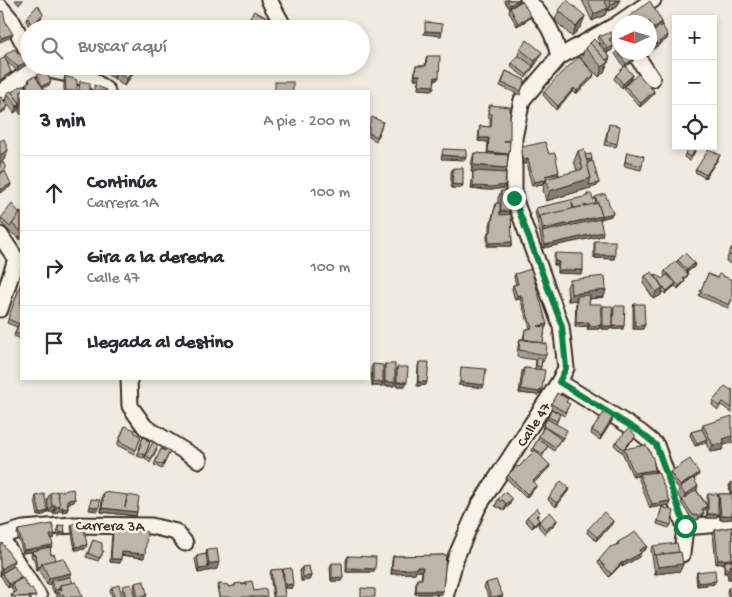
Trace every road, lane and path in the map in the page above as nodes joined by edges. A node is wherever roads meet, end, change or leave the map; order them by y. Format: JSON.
{"nodes":[{"id":1,"x":269,"y":0,"type":"edge"},
{"id":2,"x":528,"y":0,"type":"edge"},
{"id":3,"x":653,"y":0,"type":"edge"},
{"id":4,"x":0,"y":7,"type":"edge"},
{"id":5,"x":634,"y":15,"type":"edge"},
{"id":6,"x":280,"y":20,"type":"edge"},
{"id":7,"x":612,"y":31,"type":"edge"},
{"id":8,"x":20,"y":37,"type":"edge"},
{"id":9,"x":559,"y":58,"type":"junction"},
{"id":10,"x":639,"y":60,"type":"edge"},
{"id":11,"x":23,"y":75,"type":"edge"},
{"id":12,"x":73,"y":75,"type":"edge"},
{"id":13,"x":652,"y":80,"type":"dead end"},
{"id":14,"x":106,"y":90,"type":"edge"},
{"id":15,"x":0,"y":93,"type":"edge"},
{"id":16,"x":0,"y":235,"type":"edge"},
{"id":17,"x":18,"y":259,"type":"edge"},
{"id":18,"x":0,"y":309,"type":"edge"},
{"id":19,"x":129,"y":380,"type":"edge"},
{"id":20,"x":559,"y":382,"type":"junction"},
{"id":21,"x":199,"y":460,"type":"dead end"},
{"id":22,"x":732,"y":523,"type":"edge"},
{"id":23,"x":685,"y":526,"type":"junction"},
{"id":24,"x":0,"y":536,"type":"edge"},
{"id":25,"x":185,"y":543,"type":"dead end"},
{"id":26,"x":682,"y":554,"type":"edge"},
{"id":27,"x":39,"y":597,"type":"edge"},
{"id":28,"x":445,"y":597,"type":"edge"}],
"edges":[{"from":1,"to":6,"type":"street"},
{"from":2,"to":9,"type":"street"},
{"from":3,"to":5,"type":"street","name":"Calle 47"},
{"from":4,"to":8,"type":"street"},
{"from":7,"to":9,"type":"street","name":"Calle 47"},
{"from":9,"to":20,"type":"street","name":"Calle 47"},
{"from":10,"to":13,"type":"street"},
{"from":11,"to":15,"type":"street"},
{"from":12,"to":14,"type":"street"},
{"from":16,"to":17,"type":"street"},
{"from":17,"to":18,"type":"street"},
{"from":19,"to":21,"type":"street"},
{"from":20,"to":23,"type":"street"},
{"from":20,"to":28,"type":"street","name":"Calle 47"},
{"from":22,"to":23,"type":"street"},
{"from":23,"to":26,"type":"street"},
{"from":24,"to":25,"type":"street","name":"Carrera 3A"},
{"from":24,"to":27,"type":"street"}]}
